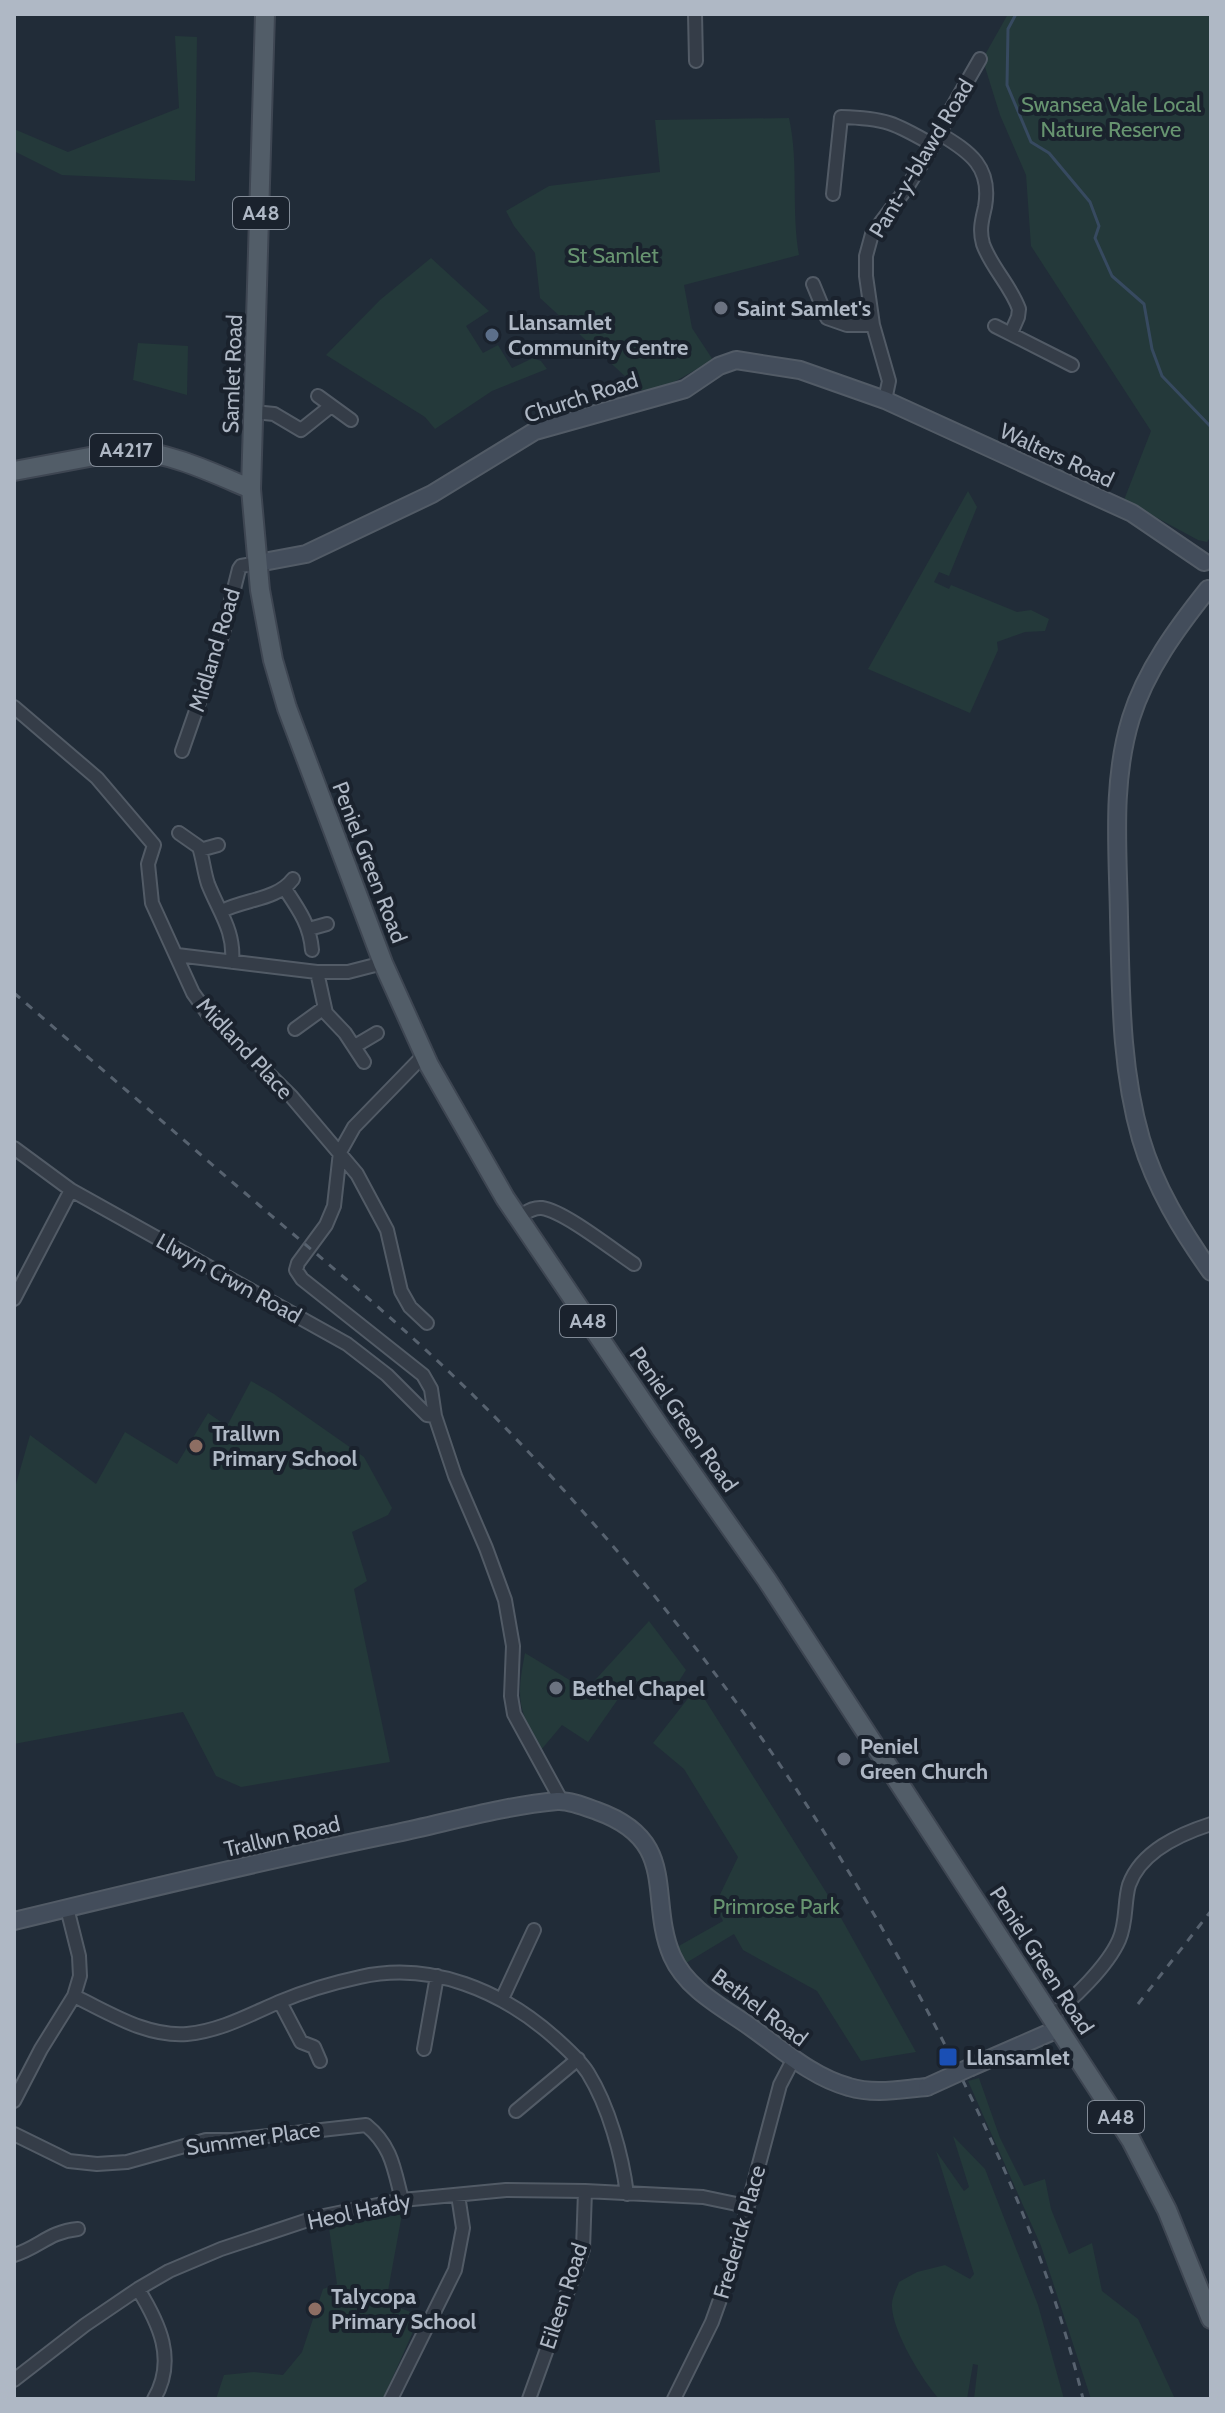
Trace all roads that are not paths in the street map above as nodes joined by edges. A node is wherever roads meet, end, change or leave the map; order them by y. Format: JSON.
{"nodes":[{"id":1,"x":265,"y":14,"type":"edge"},
{"id":2,"x":695,"y":14,"type":"edge"},
{"id":3,"x":980,"y":59,"type":"dead end"},
{"id":4,"x":696,"y":61,"type":"dead end"},
{"id":5,"x":936,"y":139,"type":"junction"},
{"id":6,"x":834,"y":180,"type":"junction"},
{"id":7,"x":849,"y":181,"type":"dead end"},
{"id":8,"x":833,"y":194,"type":"dead end"},
{"id":9,"x":813,"y":284,"type":"dead end"},
{"id":10,"x":873,"y":325,"type":"junction"},
{"id":11,"x":995,"y":326,"type":"dead end"},
{"id":12,"x":1011,"y":333,"type":"junction"},
{"id":13,"x":1072,"y":365,"type":"dead end"},
{"id":14,"x":318,"y":396,"type":"dead end"},
{"id":15,"x":885,"y":400,"type":"junction"},
{"id":16,"x":331,"y":406,"type":"junction"},
{"id":17,"x":254,"y":412,"type":"junction"},
{"id":18,"x":351,"y":420,"type":"dead end"},
{"id":19,"x":253,"y":433,"type":"junction"},
{"id":20,"x":14,"y":471,"type":"edge"},
{"id":21,"x":221,"y":477,"type":"junction"},
{"id":22,"x":251,"y":489,"type":"junction"},
{"id":23,"x":1207,"y":560,"type":"edge"},
{"id":24,"x":258,"y":563,"type":"junction"},
{"id":25,"x":1209,"y":590,"type":"edge"},
{"id":26,"x":14,"y":707,"type":"edge"},
{"id":27,"x":182,"y":751,"type":"dead end"},
{"id":28,"x":179,"y":833,"type":"dead end"},
{"id":29,"x":218,"y":845,"type":"dead end"},
{"id":30,"x":200,"y":850,"type":"junction"},
{"id":31,"x":222,"y":911,"type":"junction"},
{"id":32,"x":327,"y":924,"type":"dead end"},
{"id":33,"x":309,"y":929,"type":"junction"},
{"id":34,"x":312,"y":950,"type":"dead end"},
{"id":35,"x":177,"y":955,"type":"junction"},
{"id":36,"x":232,"y":962,"type":"junction"},
{"id":37,"x":383,"y":963,"type":"junction"},
{"id":38,"x":317,"y":972,"type":"junction"},
{"id":39,"x":324,"y":1008,"type":"junction"},
{"id":40,"x":295,"y":1029,"type":"dead end"},
{"id":41,"x":377,"y":1033,"type":"dead end"},
{"id":42,"x":355,"y":1046,"type":"junction"},
{"id":43,"x":424,"y":1055,"type":"junction"},
{"id":44,"x":364,"y":1062,"type":"dead end"},
{"id":45,"x":14,"y":1148,"type":"edge"},
{"id":46,"x":340,"y":1152,"type":"junction"},
{"id":47,"x":71,"y":1190,"type":"junction"},
{"id":48,"x":518,"y":1217,"type":"junction"},
{"id":49,"x":634,"y":1264,"type":"dead end"},
{"id":50,"x":1211,"y":1272,"type":"edge"},
{"id":51,"x":14,"y":1299,"type":"edge"},
{"id":52,"x":427,"y":1323,"type":"dead end"},
{"id":53,"x":359,"y":1325,"type":"junction"},
{"id":54,"x":347,"y":1344,"type":"junction"},
{"id":55,"x":435,"y":1416,"type":"junction"},
{"id":56,"x":561,"y":1800,"type":"junction"},
{"id":57,"x":1211,"y":1824,"type":"edge"},
{"id":58,"x":67,"y":1908,"type":"junction"},
{"id":59,"x":14,"y":1921,"type":"edge"},
{"id":60,"x":534,"y":1930,"type":"dead end"},
{"id":61,"x":437,"y":1976,"type":"junction"},
{"id":62,"x":74,"y":1996,"type":"junction"},
{"id":63,"x":502,"y":1999,"type":"junction"},
{"id":64,"x":280,"y":2002,"type":"junction"},
{"id":65,"x":1053,"y":2023,"type":"junction"},
{"id":66,"x":424,"y":2049,"type":"dead end"},
{"id":67,"x":578,"y":2059,"type":"junction"},
{"id":68,"x":793,"y":2060,"type":"junction"},
{"id":69,"x":320,"y":2061,"type":"dead end"},
{"id":70,"x":14,"y":2101,"type":"edge"},
{"id":71,"x":516,"y":2111,"type":"dead end"},
{"id":72,"x":14,"y":2134,"type":"edge"},
{"id":73,"x":585,"y":2191,"type":"junction"},
{"id":74,"x":627,"y":2194,"type":"junction"},
{"id":75,"x":458,"y":2195,"type":"junction"},
{"id":76,"x":402,"y":2200,"type":"junction"},
{"id":77,"x":746,"y":2206,"type":"junction"},
{"id":78,"x":78,"y":2229,"type":"dead end"},
{"id":79,"x":14,"y":2255,"type":"edge"},
{"id":80,"x":138,"y":2289,"type":"junction"},
{"id":81,"x":1211,"y":2319,"type":"edge"},
{"id":82,"x":14,"y":2380,"type":"edge"},
{"id":83,"x":154,"y":2399,"type":"edge"},
{"id":84,"x":391,"y":2399,"type":"edge"},
{"id":85,"x":529,"y":2399,"type":"edge"},
{"id":86,"x":674,"y":2399,"type":"edge"}],
"edges":[{"from":1,"to":17,"type":"main road","name":"Samlet Road","number":"A48"},
{"from":2,"to":4,"type":"street"},
{"from":3,"to":5,"type":"street","name":"Pant-y-blawd Road"},
{"from":5,"to":6,"type":"street"},
{"from":5,"to":10,"type":"street","name":"Pant-y-blawd Road"},
{"from":5,"to":12,"type":"street"},
{"from":6,"to":7,"type":"street"},
{"from":6,"to":8,"type":"street"},
{"from":9,"to":10,"type":"street"},
{"from":10,"to":15,"type":"street","name":"Pant-y-blawd Road"},
{"from":11,"to":12,"type":"street"},
{"from":12,"to":13,"type":"street"},
{"from":14,"to":16,"type":"street"},
{"from":15,"to":23,"type":"street","name":"Walters Road"},
{"from":15,"to":24,"type":"street","name":"Church Road"},
{"from":16,"to":17,"type":"street"},
{"from":16,"to":18,"type":"street"},
{"from":17,"to":19,"type":"main road","name":"Samlet Road","number":"A48"},
{"from":19,"to":21,"type":"main road"},
{"from":19,"to":22,"type":"main road","name":"Samlet Road","number":"A48"},
{"from":20,"to":21,"type":"main road","number":"A4217"},
{"from":21,"to":22,"type":"main road","number":"A4217"},
{"from":22,"to":24,"type":"main road","name":"Peniel Green Road","number":"A48"},
{"from":23,"to":25,"type":"street"},
{"from":24,"to":27,"type":"street","name":"Midland Road"},
{"from":24,"to":37,"type":"main road","name":"Peniel Green Road","number":"A48"},
{"from":25,"to":50,"type":"street"},
{"from":26,"to":35,"type":"street","name":"Midland Place"},
{"from":28,"to":30,"type":"street"},
{"from":29,"to":30,"type":"street"},
{"from":30,"to":31,"type":"street"},
{"from":31,"to":33,"type":"street"},
{"from":31,"to":36,"type":"street"},
{"from":32,"to":33,"type":"street"},
{"from":33,"to":34,"type":"street"},
{"from":35,"to":36,"type":"street"},
{"from":35,"to":46,"type":"street","name":"Midland Place"},
{"from":36,"to":38,"type":"street"},
{"from":37,"to":38,"type":"street"},
{"from":37,"to":43,"type":"main road","name":"Peniel Green Road","number":"A48"},
{"from":38,"to":39,"type":"street"},
{"from":39,"to":40,"type":"street"},
{"from":39,"to":42,"type":"street"},
{"from":41,"to":42,"type":"street"},
{"from":42,"to":44,"type":"street"},
{"from":43,"to":46,"type":"street"},
{"from":43,"to":48,"type":"main road","name":"Peniel Green Road","number":"A48"},
{"from":45,"to":47,"type":"street","name":"Llwyn Crwn Road"},
{"from":46,"to":52,"type":"street","name":"Midland Place"},
{"from":46,"to":53,"type":"street"},
{"from":47,"to":51,"type":"street"},
{"from":47,"to":54,"type":"street","name":"Llwyn Crwn Road"},
{"from":48,"to":49,"type":"street"},
{"from":48,"to":65,"type":"main road","name":"Peniel Green Road","number":"A48"},
{"from":53,"to":54,"type":"street"},
{"from":53,"to":55,"type":"street"},
{"from":54,"to":55,"type":"street","name":"Llwyn Crwn Road"},
{"from":55,"to":56,"type":"street"},
{"from":56,"to":58,"type":"street","name":"Trallwn Road"},
{"from":56,"to":68,"type":"street","name":"Bethel Road"},
{"from":57,"to":65,"type":"street"},
{"from":58,"to":59,"type":"street","name":"Trallwn Road"},
{"from":58,"to":62,"type":"street"},
{"from":60,"to":63,"type":"street"},
{"from":61,"to":63,"type":"street"},
{"from":61,"to":64,"type":"street"},
{"from":61,"to":66,"type":"street"},
{"from":62,"to":64,"type":"street"},
{"from":62,"to":70,"type":"street"},
{"from":63,"to":67,"type":"street"},
{"from":64,"to":69,"type":"street"},
{"from":65,"to":68,"type":"street","name":"Bethel Road","bridge":true},
{"from":65,"to":81,"type":"main road","name":"Peniel Green Road","number":"A48"},
{"from":67,"to":71,"type":"street"},
{"from":67,"to":74,"type":"street"},
{"from":68,"to":77,"type":"street","name":"Frederick Place"},
{"from":72,"to":76,"type":"street","name":"Summer Place"},
{"from":73,"to":74,"type":"street","name":"Heol Hafdy"},
{"from":73,"to":75,"type":"street","name":"Heol Hafdy"},
{"from":73,"to":85,"type":"street","name":"Eileen Road"},
{"from":74,"to":77,"type":"street","name":"Heol Hafdy"},
{"from":75,"to":76,"type":"street","name":"Heol Hafdy"},
{"from":75,"to":84,"type":"street"},
{"from":76,"to":80,"type":"street","name":"Heol Hafdy"},
{"from":77,"to":86,"type":"street","name":"Frederick Place"},
{"from":78,"to":79,"type":"street"},
{"from":80,"to":82,"type":"street","name":"Heol Hafdy"},
{"from":80,"to":83,"type":"street"}]}
